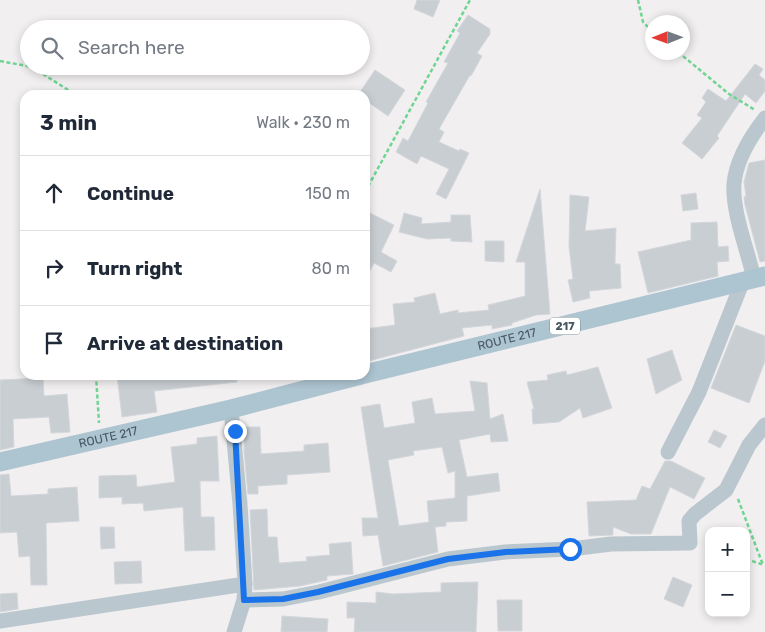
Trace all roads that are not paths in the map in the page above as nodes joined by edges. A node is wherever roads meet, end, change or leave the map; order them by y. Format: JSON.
{"nodes":[{"id":1,"x":761,"y":114,"type":"edge"},
{"id":2,"x":754,"y":279,"type":"edge"},
{"id":3,"x":370,"y":373,"type":"edge"},
{"id":4,"x":342,"y":380,"type":"edge"},
{"id":5,"x":231,"y":409,"type":"junction"},
{"id":6,"x":765,"y":425,"type":"edge"},
{"id":7,"x":668,"y":452,"type":"dead end"},
{"id":8,"x":0,"y":462,"type":"edge"},
{"id":9,"x":245,"y":584,"type":"junction"},
{"id":10,"x":244,"y":600,"type":"junction"},
{"id":11,"x":0,"y":621,"type":"edge"},
{"id":12,"x":234,"y":632,"type":"edge"}],
"edges":[{"from":1,"to":2,"type":"street"},
{"from":2,"to":3,"type":"main road","name":"ROUTE 217","number":"217"},
{"from":2,"to":7,"type":"street"},
{"from":4,"to":5,"type":"main road","name":"ROUTE 217"},
{"from":5,"to":8,"type":"main road","name":"ROUTE 217"},
{"from":5,"to":9,"type":"street"},
{"from":6,"to":10,"type":"street"},
{"from":9,"to":10,"type":"street"},
{"from":9,"to":11,"type":"street"},
{"from":10,"to":12,"type":"street"}]}
